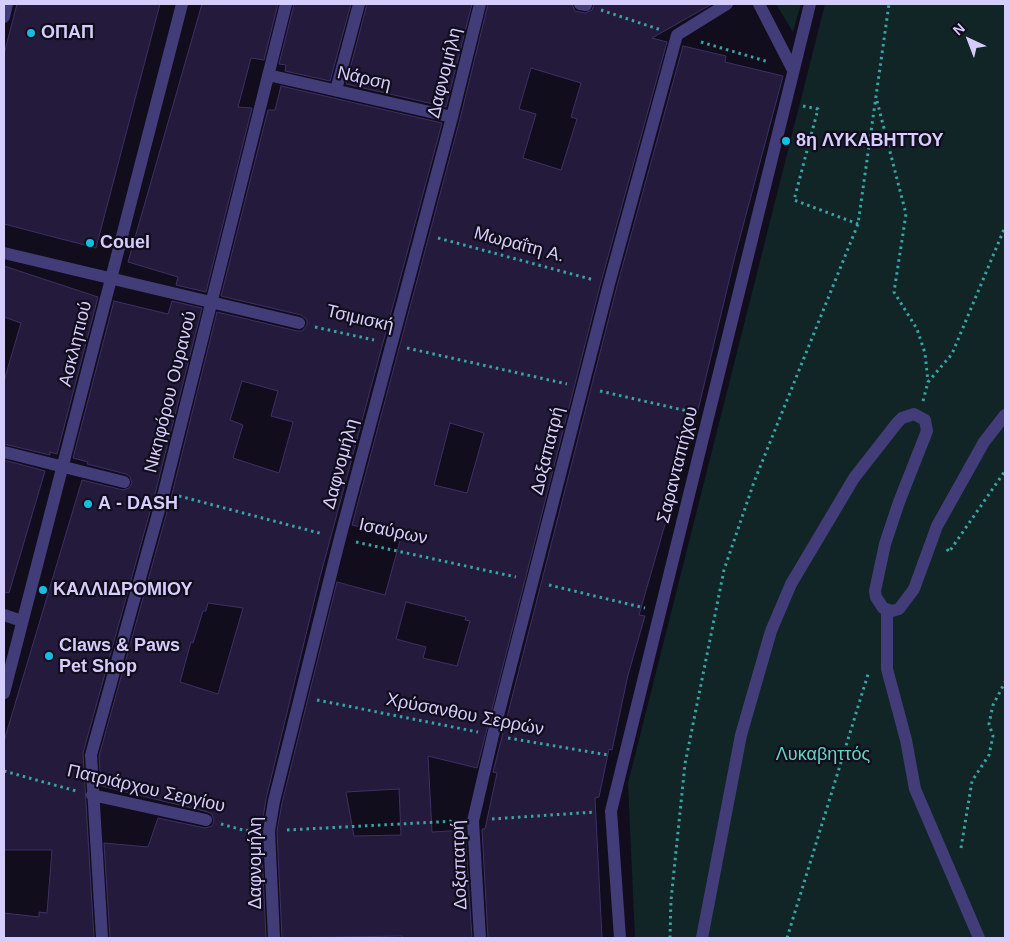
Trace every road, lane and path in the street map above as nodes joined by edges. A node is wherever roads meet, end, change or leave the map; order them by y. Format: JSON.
{"nodes":[{"id":1,"x":7,"y":4,"type":"edge"},
{"id":2,"x":182,"y":4,"type":"edge"},
{"id":3,"x":286,"y":4,"type":"edge"},
{"id":4,"x":359,"y":4,"type":"edge"},
{"id":5,"x":480,"y":4,"type":"edge"},
{"id":6,"x":583,"y":4,"type":"edge"},
{"id":7,"x":727,"y":4,"type":"edge"},
{"id":8,"x":759,"y":4,"type":"edge"},
{"id":9,"x":810,"y":4,"type":"edge"},
{"id":10,"x":889,"y":4,"type":"edge"},
{"id":11,"x":4,"y":17,"type":"edge"},
{"id":12,"x":677,"y":35,"type":"junction"},
{"id":13,"x":794,"y":70,"type":"junction"},
{"id":14,"x":268,"y":74,"type":"junction"},
{"id":15,"x":336,"y":90,"type":"junction"},
{"id":16,"x":876,"y":98,"type":"junction"},
{"id":17,"x":786,"y":102,"type":"junction"},
{"id":18,"x":452,"y":117,"type":"junction"},
{"id":19,"x":858,"y":224,"type":"junction"},
{"id":20,"x":1005,"y":227,"type":"edge"},
{"id":21,"x":422,"y":234,"type":"junction"},
{"id":22,"x":4,"y":253,"type":"edge"},
{"id":23,"x":111,"y":279,"type":"junction"},
{"id":24,"x":609,"y":284,"type":"junction"},
{"id":25,"x":212,"y":304,"type":"junction"},
{"id":26,"x":300,"y":323,"type":"joint"},
{"id":27,"x":390,"y":344,"type":"junction"},
{"id":28,"x":928,"y":382,"type":"junction"},
{"id":29,"x":582,"y":387,"type":"junction"},
{"id":30,"x":708,"y":415,"type":"junction"},
{"id":31,"x":1005,"y":415,"type":"edge"},
{"id":32,"x":920,"y":416,"type":"junction"},
{"id":33,"x":4,"y":452,"type":"edge"},
{"id":34,"x":62,"y":467,"type":"junction"},
{"id":35,"x":1005,"y":471,"type":"edge"},
{"id":36,"x":124,"y":482,"type":"dead end"},
{"id":37,"x":164,"y":492,"type":"junction"},
{"id":38,"x":933,"y":534,"type":"junction"},
{"id":39,"x":340,"y":538,"type":"junction"},
{"id":40,"x":534,"y":581,"type":"junction"},
{"id":41,"x":888,"y":611,"type":"junction"},
{"id":42,"x":660,"y":612,"type":"junction"},
{"id":43,"x":4,"y":615,"type":"edge"},
{"id":44,"x":22,"y":621,"type":"junction"},
{"id":45,"x":870,"y":668,"type":"dead end"},
{"id":46,"x":1005,"y":682,"type":"edge"},
{"id":47,"x":4,"y":693,"type":"edge"},
{"id":48,"x":302,"y":697,"type":"junction"},
{"id":49,"x":493,"y":735,"type":"junction"},
{"id":50,"x":624,"y":758,"type":"junction"},
{"id":51,"x":4,"y":771,"type":"edge"},
{"id":52,"x":92,"y":795,"type":"junction"},
{"id":53,"x":611,"y":810,"type":"junction"},
{"id":54,"x":206,"y":820,"type":"joint"},
{"id":55,"x":473,"y":820,"type":"junction"},
{"id":56,"x":269,"y":831,"type":"junction"},
{"id":57,"x":953,"y":876,"type":"junction"},
{"id":58,"x":102,"y":938,"type":"edge"},
{"id":59,"x":274,"y":938,"type":"edge"},
{"id":60,"x":480,"y":938,"type":"edge"},
{"id":61,"x":620,"y":938,"type":"edge"},
{"id":62,"x":670,"y":938,"type":"edge"},
{"id":63,"x":702,"y":938,"type":"edge"},
{"id":64,"x":787,"y":938,"type":"edge"},
{"id":65,"x":979,"y":938,"type":"edge"}],
"edges":[{"from":1,"to":11,"type":"street"},
{"from":2,"to":23,"type":"street","name":"Ασκληπιού"},
{"from":3,"to":14,"type":"street","name":"Νικηφόρου Ουρανού"},
{"from":4,"to":15,"type":"street"},
{"from":5,"to":18,"type":"street","name":"Δαφνομήλη"},
{"from":6,"to":12,"type":"path"},
{"from":7,"to":12,"type":"street"},
{"from":8,"to":13,"type":"street"},
{"from":9,"to":13,"type":"street","name":"Σαρανταπήχου"},
{"from":10,"to":16,"type":"path"},
{"from":12,"to":13,"type":"path"},
{"from":12,"to":24,"type":"street","name":"Δοξαπατρή"},
{"from":13,"to":17,"type":"street","name":"Σαρανταπήχου"},
{"from":14,"to":15,"type":"street","name":"Νάρση"},
{"from":14,"to":25,"type":"street","name":"Νικηφόρου Ουρανού"},
{"from":15,"to":18,"type":"street","name":"Νάρση"},
{"from":16,"to":19,"type":"path"},
{"from":16,"to":28,"type":"path"},
{"from":17,"to":19,"type":"path"},
{"from":17,"to":30,"type":"street","name":"Σαρανταπήχου"},
{"from":18,"to":21,"type":"street","name":"Δαφνομήλη"},
{"from":19,"to":62,"type":"path"},
{"from":20,"to":28,"type":"path"},
{"from":21,"to":24,"type":"path","name":"Μωραΐτη Α."},
{"from":21,"to":27,"type":"street","name":"Δαφνομήλη"},
{"from":22,"to":23,"type":"street","name":"Τσιμισκή"},
{"from":23,"to":25,"type":"street","name":"Τσιμισκή"},
{"from":23,"to":34,"type":"street","name":"Ασκληπιού"},
{"from":24,"to":29,"type":"street","name":"Δοξαπατρή"},
{"from":25,"to":26,"type":"street","name":"Τσιμισκή"},
{"from":25,"to":37,"type":"street","name":"Νικηφόρου Ουρανού"},
{"from":26,"to":27,"type":"path","name":"Τσιμισκή"},
{"from":27,"to":29,"type":"path","name":"Τσιμισκή"},
{"from":27,"to":39,"type":"street","name":"Δαφνομήλη"},
{"from":28,"to":32,"type":"path"},
{"from":29,"to":30,"type":"path","name":"Τσιμισκή"},
{"from":29,"to":40,"type":"street","name":"Δοξαπατρή"},
{"from":30,"to":42,"type":"street","name":"Σαρανταπήχου"},
{"from":31,"to":38,"type":"street"},
{"from":32,"to":41,"type":"street"},
{"from":32,"to":63,"type":"street"},
{"from":33,"to":34,"type":"street"},
{"from":34,"to":36,"type":"street"},
{"from":34,"to":44,"type":"street","name":"Ασκληπιού"},
{"from":35,"to":38,"type":"path"},
{"from":37,"to":39,"type":"path","name":"Ισαύρων"},
{"from":37,"to":52,"type":"street","name":"Νικηφόρου Ουρανού"},
{"from":38,"to":41,"type":"street"},
{"from":39,"to":40,"type":"path","name":"Ισαύρων"},
{"from":39,"to":48,"type":"street","name":"Δαφνομήλη"},
{"from":40,"to":42,"type":"path","name":"Ισαύρων"},
{"from":40,"to":49,"type":"street","name":"Δοξαπατρή"},
{"from":41,"to":57,"type":"street"},
{"from":42,"to":50,"type":"street","name":"Σαρανταπήχου"},
{"from":43,"to":44,"type":"street"},
{"from":44,"to":47,"type":"street","name":"Ασκληπιού"},
{"from":45,"to":64,"type":"path"},
{"from":46,"to":57,"type":"path"},
{"from":48,"to":49,"type":"path","name":"Χρύσανθου Σερρών"},
{"from":48,"to":56,"type":"street","name":"Δαφνομήλη"},
{"from":49,"to":50,"type":"path","name":"Χρύσανθου Σερρών"},
{"from":49,"to":55,"type":"street","name":"Δοξαπατρή"},
{"from":50,"to":53,"type":"street","name":"Σαρανταπήχου"},
{"from":51,"to":52,"type":"path","name":"Πατριάρχου Σεργίου"},
{"from":52,"to":54,"type":"street","name":"Πατριάρχου Σεργίου"},
{"from":52,"to":58,"type":"street","name":"Νικηφόρου Ουρανού"},
{"from":53,"to":55,"type":"path","name":"Πατριάρχου Σεργίου"},
{"from":53,"to":61,"type":"street","name":"Σαρανταπήχου"},
{"from":54,"to":56,"type":"path","name":"Πατριάρχου Σεργίου"},
{"from":55,"to":56,"type":"path","name":"Πατριάρχου Σεργίου"},
{"from":55,"to":60,"type":"street","name":"Δοξαπατρή"},
{"from":56,"to":59,"type":"street","name":"Δαφνομήλη"},
{"from":57,"to":65,"type":"street"}]}
